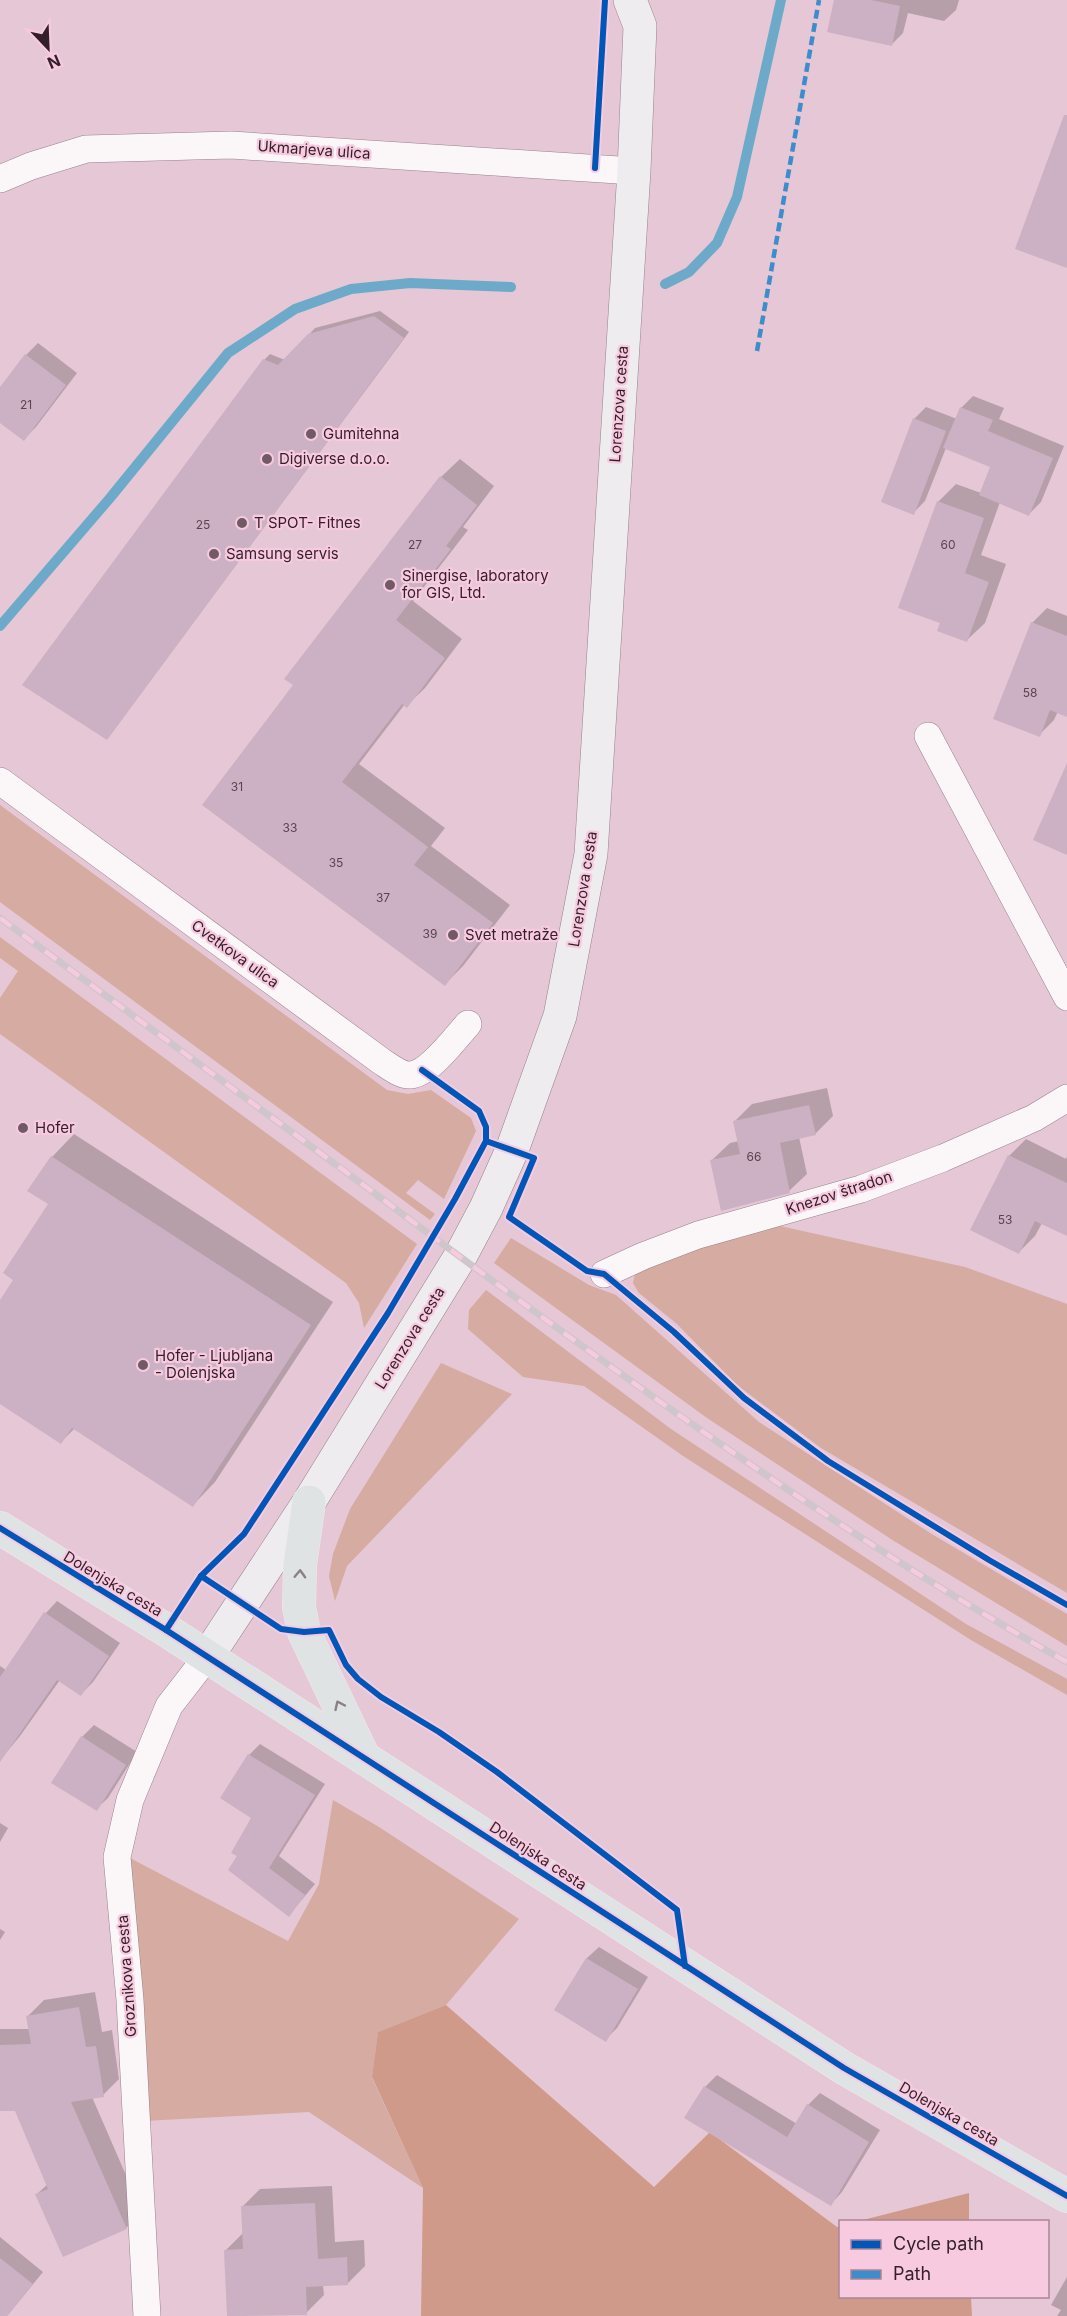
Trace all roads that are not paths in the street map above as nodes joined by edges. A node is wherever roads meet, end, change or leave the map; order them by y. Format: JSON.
{"nodes":[{"id":1,"x":641,"y":9,"type":"edge"},
{"id":2,"x":634,"y":171,"type":"junction"},
{"id":3,"x":0,"y":179,"type":"edge"},
{"id":4,"x":928,"y":736,"type":"dead end"},
{"id":5,"x":0,"y":781,"type":"edge"},
{"id":6,"x":1067,"y":997,"type":"edge"},
{"id":7,"x":468,"y":1024,"type":"dead end"},
{"id":8,"x":1067,"y":1098,"type":"edge"},
{"id":9,"x":604,"y":1274,"type":"dead end"},
{"id":10,"x":309,"y":1502,"type":"junction"},
{"id":11,"x":0,"y":1528,"type":"edge"},
{"id":12,"x":207,"y":1657,"type":"junction"},
{"id":13,"x":364,"y":1758,"type":"junction"},
{"id":14,"x":1067,"y":2196,"type":"edge"},
{"id":15,"x":147,"y":2316,"type":"edge"}],
"edges":[{"from":1,"to":2,"type":"street","name":"Lorenzova cesta"},
{"from":2,"to":3,"type":"street","name":"Ukmarjeva ulica"},
{"from":2,"to":10,"type":"street","name":"Lorenzova cesta"},
{"from":4,"to":6,"type":"street"},
{"from":5,"to":7,"type":"street","name":"Cvetkova ulica"},
{"from":8,"to":9,"type":"street","name":"Knezov štradon"},
{"from":10,"to":12,"type":"street","name":"Lorenzova cesta"},
{"from":13,"to":10,"type":"main road","one_way":true},
{"from":11,"to":12,"type":"main road","name":"Dolenjska cesta"},
{"from":12,"to":13,"type":"main road","name":"Dolenjska cesta"},
{"from":12,"to":15,"type":"street","name":"Groznikova cesta"},
{"from":13,"to":14,"type":"main road","name":"Dolenjska cesta"}]}
